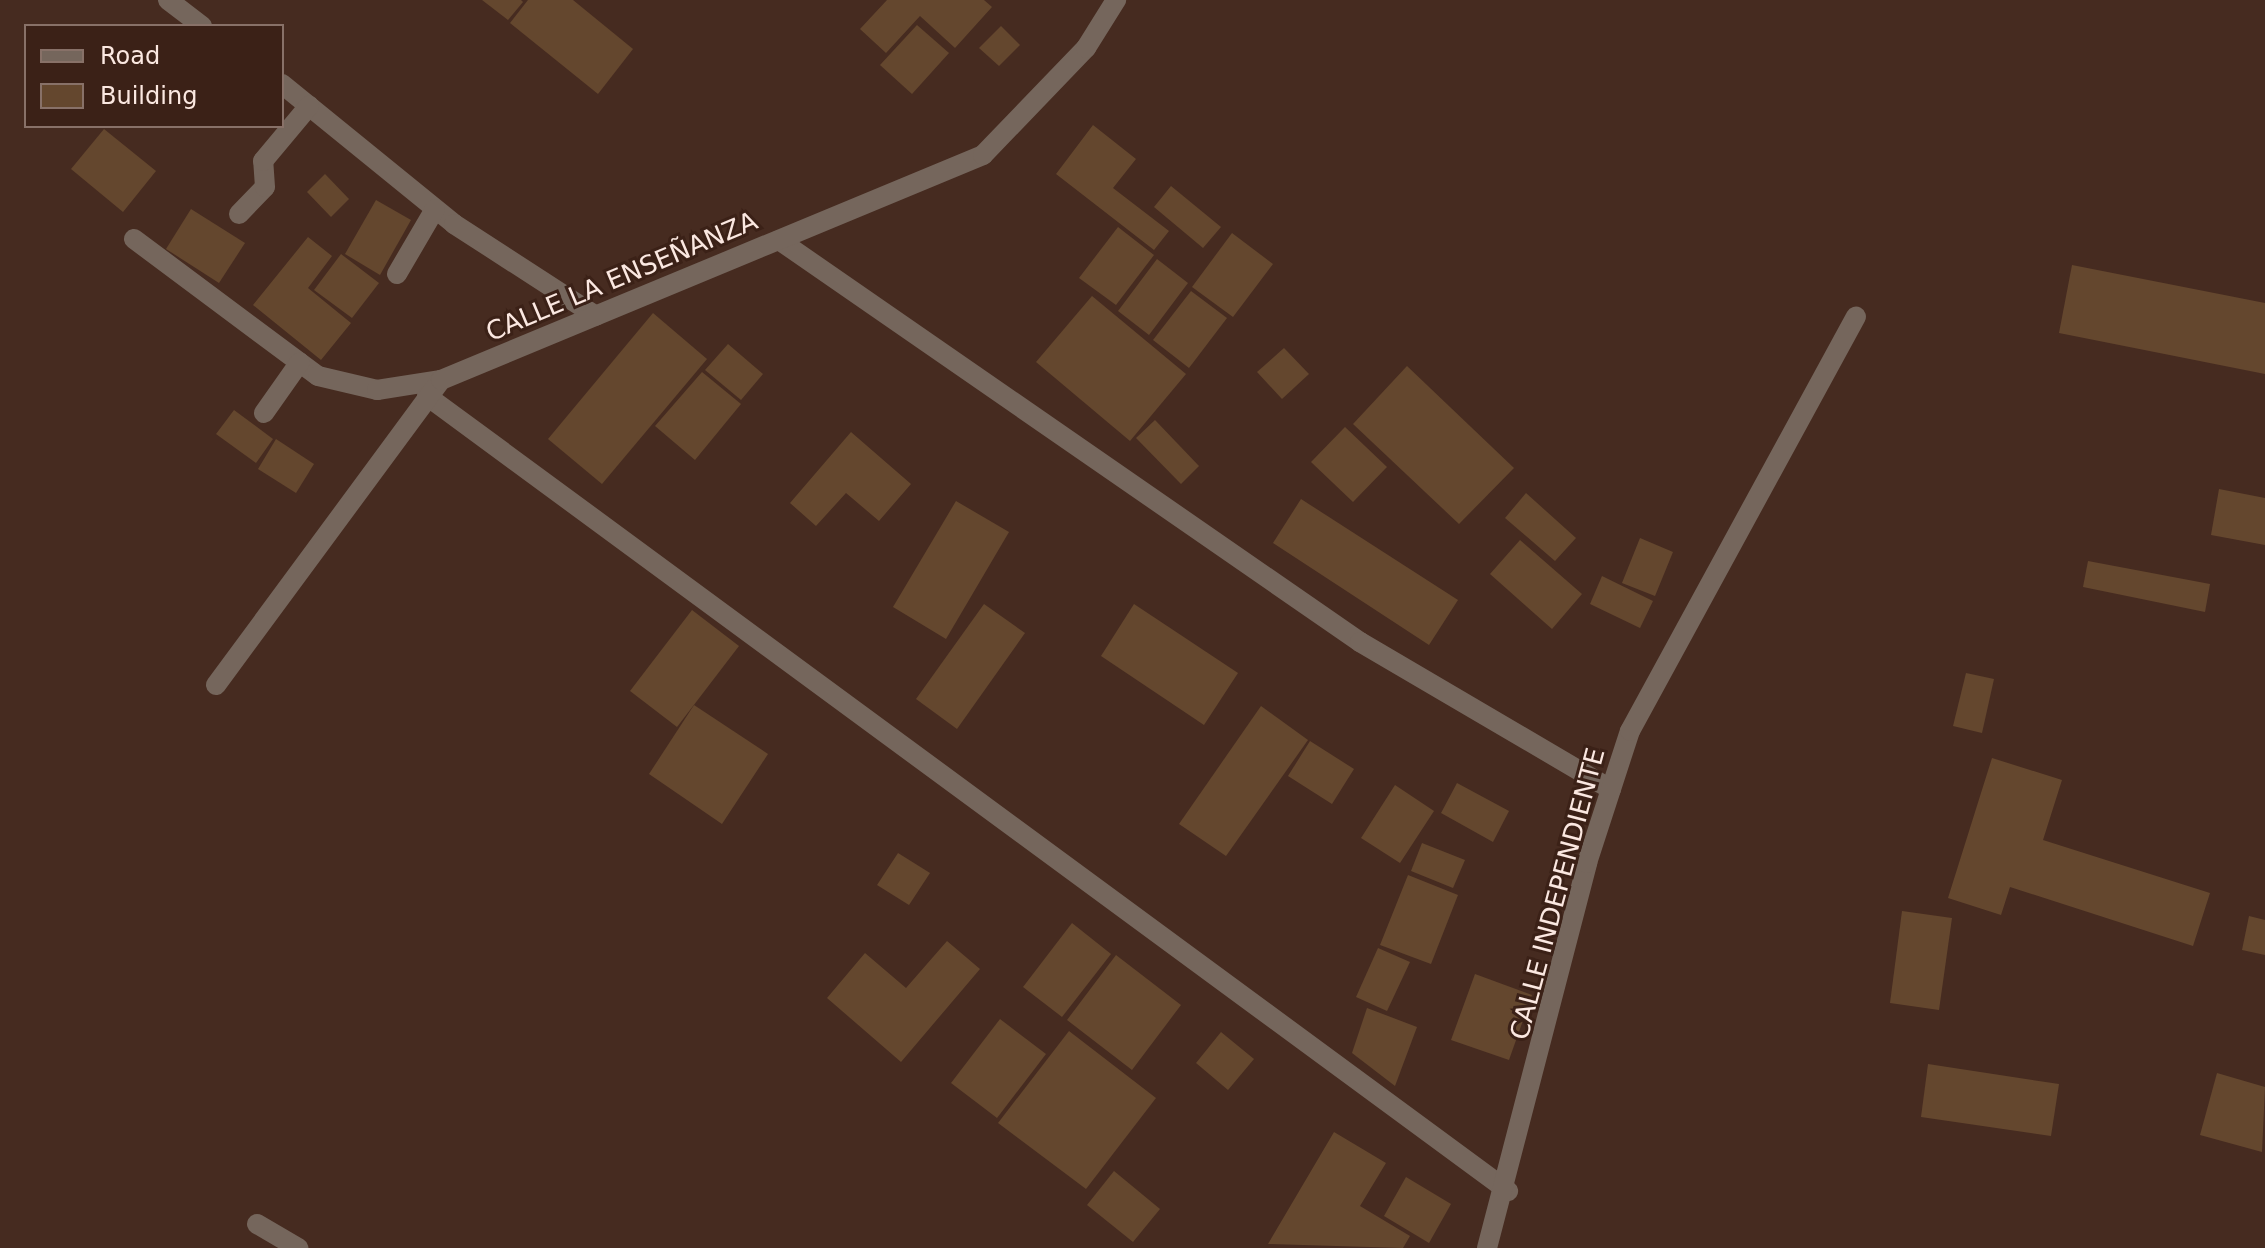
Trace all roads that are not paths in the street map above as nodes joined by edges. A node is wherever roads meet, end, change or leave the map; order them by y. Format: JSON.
{"nodes":[{"id":1,"x":168,"y":0,"type":"edge"},
{"id":2,"x":1116,"y":0,"type":"edge"},
{"id":3,"x":195,"y":24,"type":"edge"},
{"id":4,"x":284,"y":86,"type":"edge"},
{"id":5,"x":309,"y":106,"type":"junction"},
{"id":6,"x":435,"y":209,"type":"junction"},
{"id":7,"x":239,"y":214,"type":"dead end"},
{"id":8,"x":134,"y":239,"type":"dead end"},
{"id":9,"x":779,"y":240,"type":"junction"},
{"id":10,"x":397,"y":274,"type":"dead end"},
{"id":11,"x":596,"y":316,"type":"junction"},
{"id":12,"x":1856,"y":317,"type":"dead end"},
{"id":13,"x":300,"y":362,"type":"junction"},
{"id":14,"x":441,"y":380,"type":"junction"},
{"id":15,"x":427,"y":396,"type":"junction"},
{"id":16,"x":264,"y":413,"type":"dead end"},
{"id":17,"x":216,"y":685,"type":"dead end"},
{"id":18,"x":1611,"y":789,"type":"junction"},
{"id":19,"x":1508,"y":1191,"type":"junction"},
{"id":20,"x":257,"y":1224,"type":"dead end"},
{"id":21,"x":298,"y":1248,"type":"edge"},
{"id":22,"x":1487,"y":1248,"type":"edge"}],
"edges":[{"from":1,"to":3,"type":"street"},
{"from":2,"to":9,"type":"street","name":"CALLE LA ENSEÑANZA"},
{"from":4,"to":5,"type":"street"},
{"from":5,"to":6,"type":"street"},
{"from":5,"to":7,"type":"street"},
{"from":6,"to":10,"type":"street"},
{"from":6,"to":11,"type":"street"},
{"from":8,"to":13,"type":"street"},
{"from":9,"to":11,"type":"street","name":"CALLE LA ENSEÑANZA"},
{"from":9,"to":18,"type":"street"},
{"from":11,"to":14,"type":"street","name":"CALLE LA ENSEÑANZA"},
{"from":12,"to":18,"type":"street","name":"CALLE INDEPENDIENTE"},
{"from":13,"to":14,"type":"street"},
{"from":13,"to":16,"type":"street"},
{"from":14,"to":15,"type":"street","name":"CALLE LA ENSEÑANZA"},
{"from":15,"to":17,"type":"street","name":"CALLE LA ENSEÑANZA"},
{"from":15,"to":19,"type":"street"},
{"from":18,"to":19,"type":"street","name":"CALLE INDEPENDIENTE"},
{"from":19,"to":22,"type":"street","name":"CALLE INDEPENDIENTE"},
{"from":20,"to":21,"type":"street"}]}
